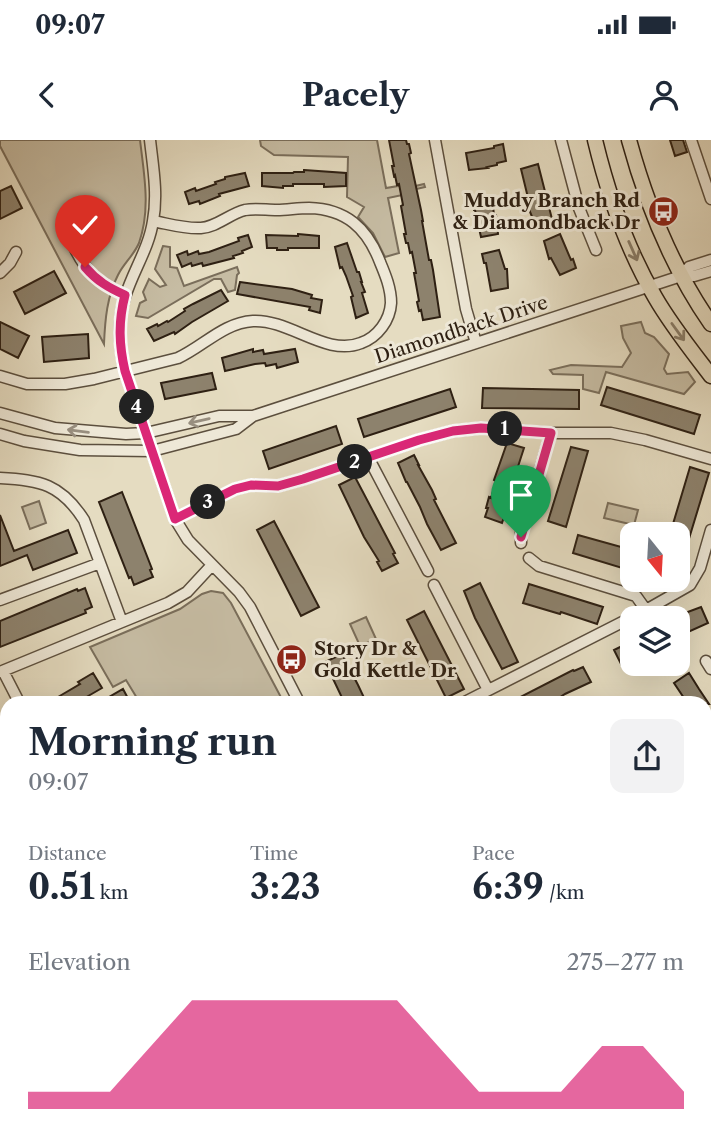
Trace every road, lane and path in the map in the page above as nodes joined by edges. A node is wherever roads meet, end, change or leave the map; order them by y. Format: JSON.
{"nodes":[{"id":1,"x":150,"y":140,"type":"edge"},
{"id":2,"x":435,"y":140,"type":"edge"},
{"id":3,"x":561,"y":140,"type":"edge"},
{"id":4,"x":595,"y":140,"type":"edge"},
{"id":5,"x":629,"y":140,"type":"edge"},
{"id":6,"x":691,"y":140,"type":"edge"},
{"id":7,"x":711,"y":199,"type":"edge"},
{"id":8,"x":153,"y":221,"type":"junction"},
{"id":9,"x":74,"y":247,"type":"dead end"},
{"id":10,"x":596,"y":250,"type":"dead end"},
{"id":11,"x":16,"y":252,"type":"dead end"},
{"id":12,"x":711,"y":260,"type":"edge"},
{"id":13,"x":711,"y":271,"type":"edge"},
{"id":14,"x":0,"y":273,"type":"edge"},
{"id":15,"x":681,"y":276,"type":"junction"},
{"id":16,"x":649,"y":286,"type":"junction"},
{"id":17,"x":125,"y":295,"type":"junction"},
{"id":18,"x":711,"y":324,"type":"edge"},
{"id":19,"x":476,"y":343,"type":"junction"},
{"id":20,"x":125,"y":371,"type":"junction"},
{"id":21,"x":0,"y":376,"type":"edge"},
{"id":22,"x":711,"y":376,"type":"edge"},
{"id":23,"x":0,"y":413,"type":"edge"},
{"id":24,"x":253,"y":416,"type":"junction"},
{"id":25,"x":146,"y":433,"type":"junction"},
{"id":26,"x":551,"y":433,"type":"junction"},
{"id":27,"x":0,"y":434,"type":"edge"},
{"id":28,"x":152,"y":451,"type":"junction"},
{"id":29,"x":368,"y":457,"type":"junction"},
{"id":30,"x":711,"y":459,"type":"edge"},
{"id":31,"x":0,"y":478,"type":"edge"},
{"id":32,"x":175,"y":519,"type":"junction"},
{"id":33,"x":711,"y":530,"type":"edge"},
{"id":34,"x":521,"y":542,"type":"dead end"},
{"id":35,"x":529,"y":558,"type":"dead end"},
{"id":36,"x":100,"y":563,"type":"junction"},
{"id":37,"x":212,"y":565,"type":"junction"},
{"id":38,"x":428,"y":572,"type":"dead end"},
{"id":39,"x":434,"y":584,"type":"dead end"},
{"id":40,"x":0,"y":600,"type":"edge"},
{"id":41,"x":643,"y":606,"type":"edge"},
{"id":42,"x":653,"y":606,"type":"edge"},
{"id":43,"x":122,"y":622,"type":"junction"},
{"id":44,"x":620,"y":623,"type":"edge"},
{"id":45,"x":1,"y":672,"type":"edge"},
{"id":46,"x":488,"y":690,"type":"junction"},
{"id":47,"x":15,"y":696,"type":"edge"},
{"id":48,"x":296,"y":696,"type":"edge"},
{"id":49,"x":476,"y":696,"type":"edge"}],
"edges":[{"from":1,"to":8,"type":"street"},
{"from":2,"to":19,"type":"street"},
{"from":3,"to":10,"type":"street"},
{"from":4,"to":16,"type":"main road","one_way":true},
{"from":5,"to":15,"type":"main road"},
{"from":6,"to":7,"type":"street"},
{"from":8,"to":17,"type":"street"},
{"from":8,"to":20,"type":"street"},
{"from":9,"to":17,"type":"street"},
{"from":11,"to":14,"type":"street"},
{"from":12,"to":15,"type":"street"},
{"from":13,"to":15,"type":"street"},
{"from":15,"to":16,"type":"street","name":"Diamondback Drive"},
{"from":15,"to":18,"type":"main road"},
{"from":16,"to":19,"type":"street","name":"Diamondback Drive"},
{"from":16,"to":22,"type":"main road","one_way":true},
{"from":17,"to":20,"type":"street"},
{"from":19,"to":24,"type":"street","name":"Diamondback Drive"},
{"from":20,"to":21,"type":"street"},
{"from":20,"to":25,"type":"street"},
{"from":25,"to":23,"type":"street","name":"Diamondback Drive","one_way":true},
{"from":24,"to":25,"type":"street","name":"Diamondback Drive","one_way":true},
{"from":24,"to":28,"type":"street","name":"Diamondback Drive"},
{"from":25,"to":28,"type":"street"},
{"from":26,"to":29,"type":"street"},
{"from":26,"to":30,"type":"street"},
{"from":26,"to":34,"type":"street"},
{"from":27,"to":28,"type":"street","name":"Diamondback Drive"},
{"from":28,"to":32,"type":"street"},
{"from":29,"to":32,"type":"street"},
{"from":29,"to":38,"type":"street"},
{"from":31,"to":36,"type":"street"},
{"from":32,"to":37,"type":"street"},
{"from":33,"to":42,"type":"street"},
{"from":35,"to":41,"type":"street"},
{"from":36,"to":40,"type":"street"},
{"from":36,"to":43,"type":"street"},
{"from":37,"to":43,"type":"street"},
{"from":37,"to":48,"type":"street"},
{"from":39,"to":46,"type":"street"},
{"from":43,"to":45,"type":"street"},
{"from":44,"to":46,"type":"street"},
{"from":45,"to":47,"type":"street"},
{"from":46,"to":49,"type":"street"}]}
